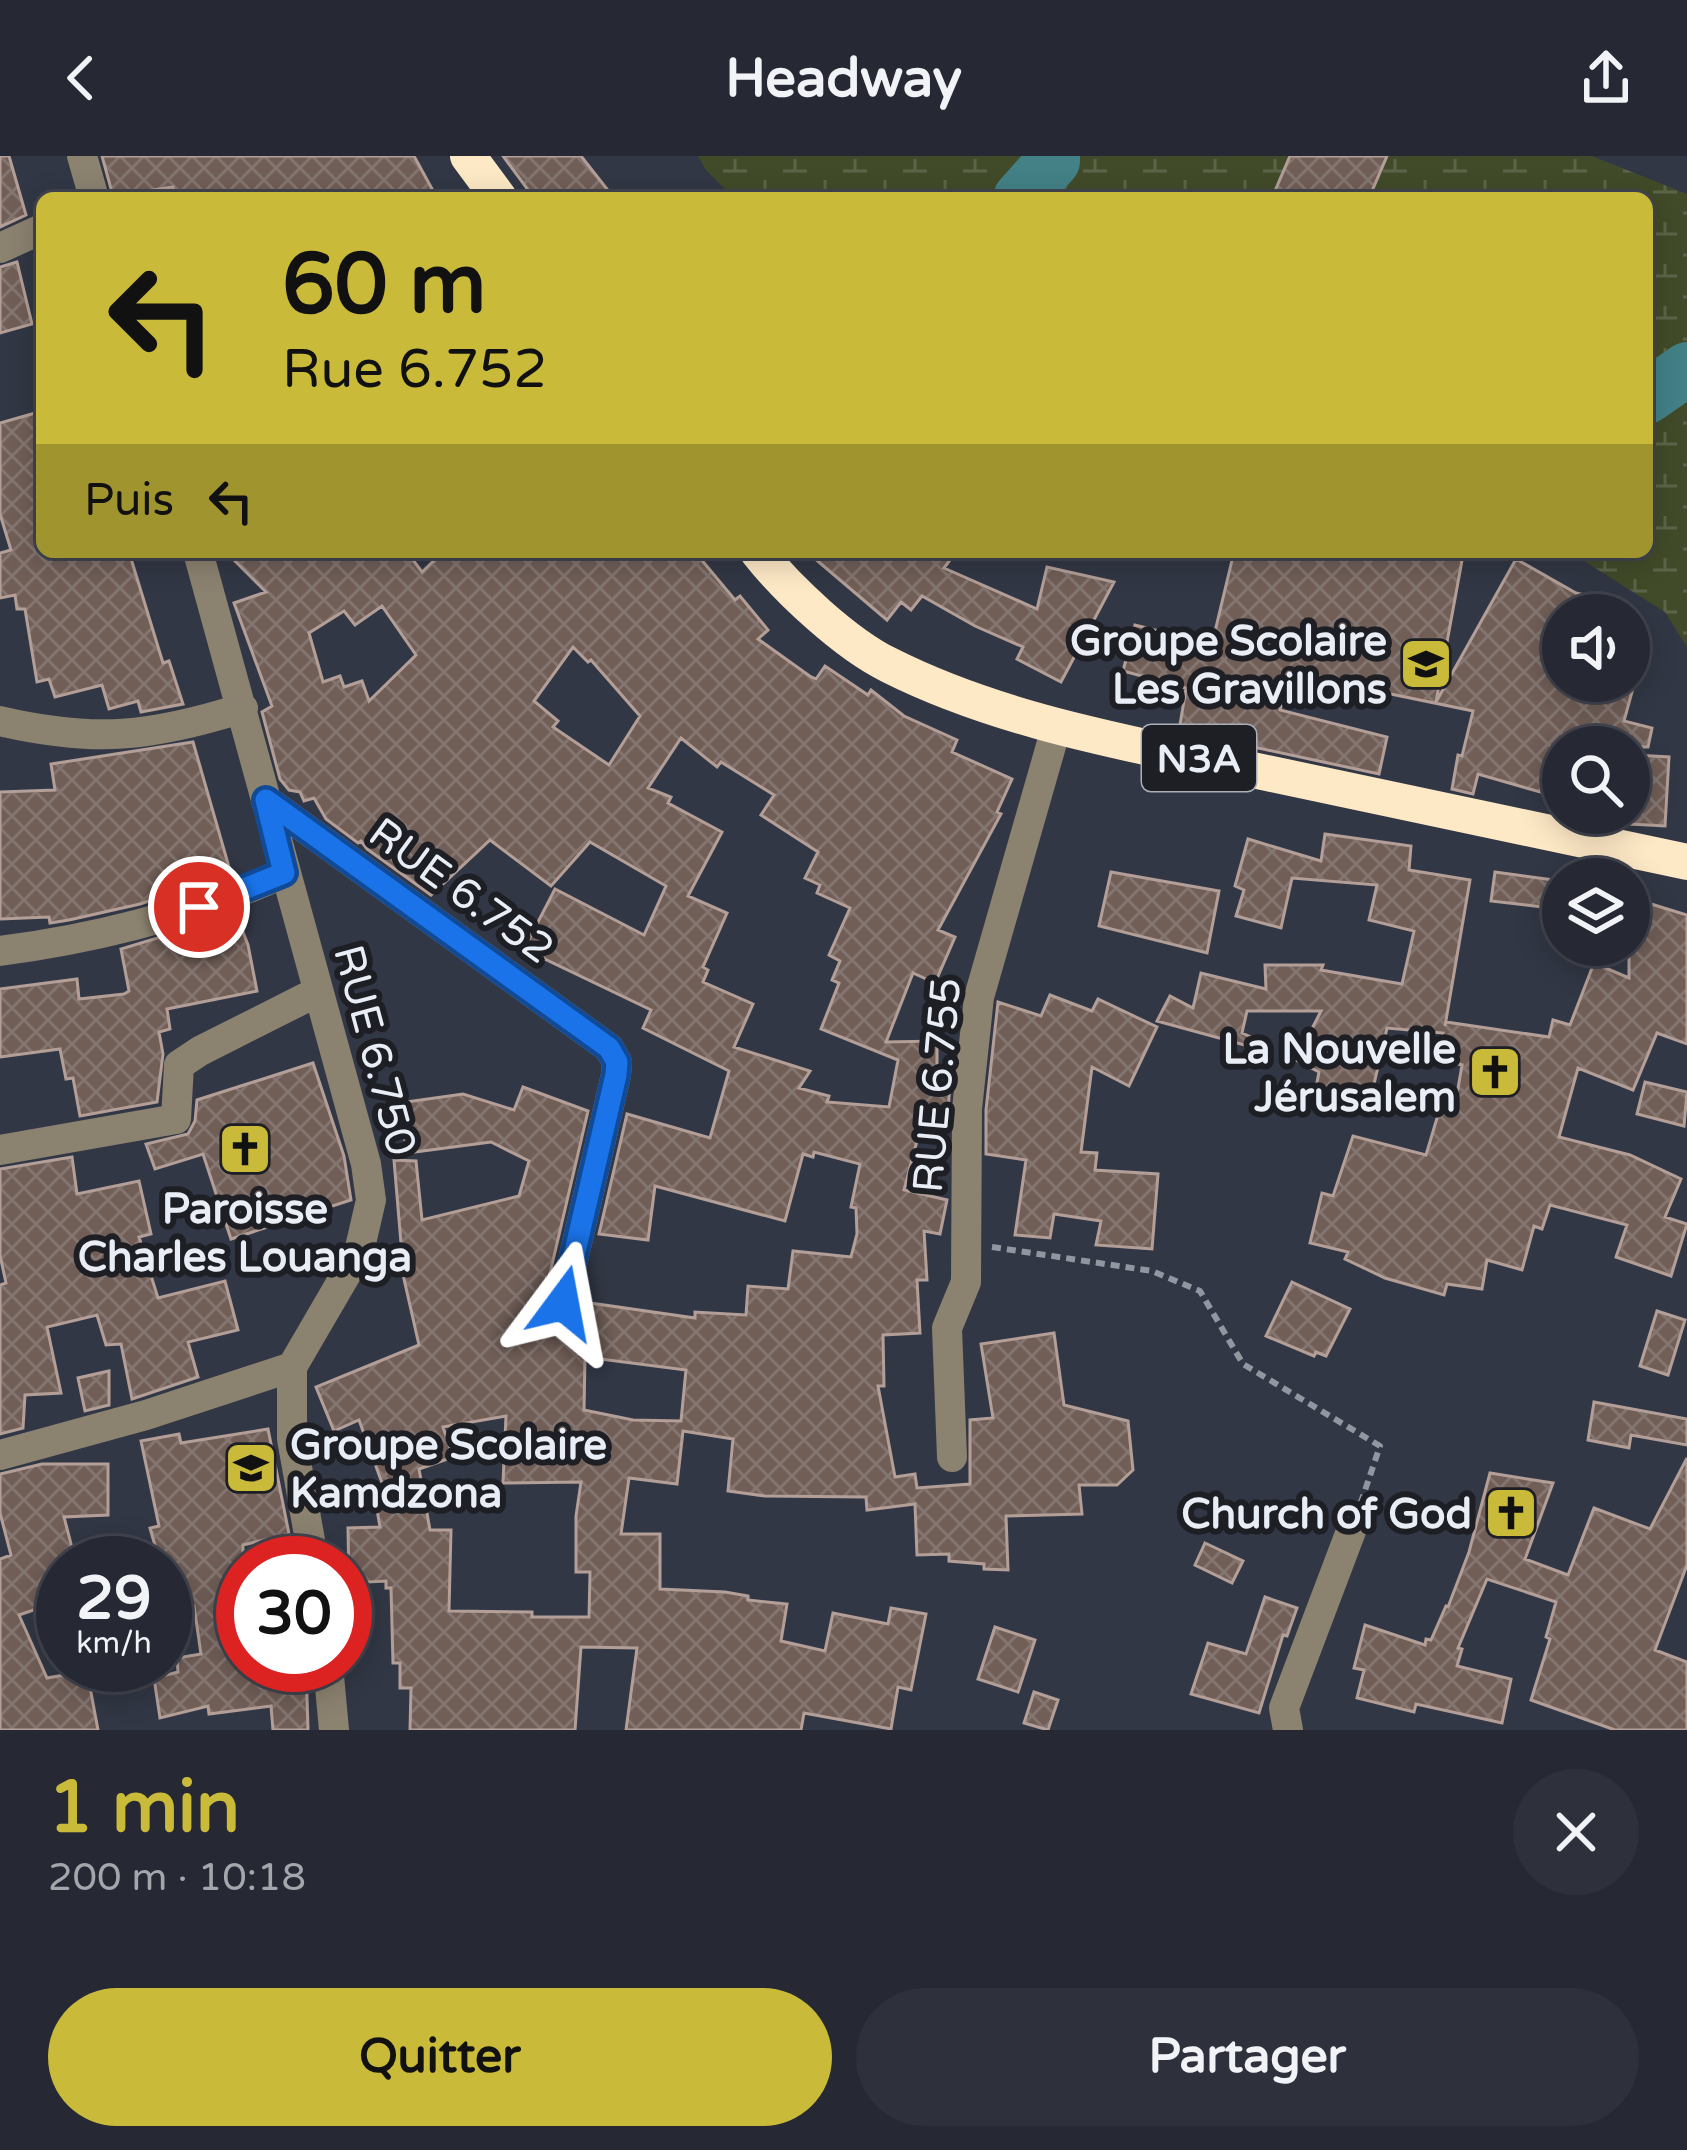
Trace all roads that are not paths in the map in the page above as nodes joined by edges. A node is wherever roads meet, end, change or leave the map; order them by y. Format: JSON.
{"nodes":[{"id":1,"x":82,"y":156,"type":"edge"},
{"id":2,"x":468,"y":156,"type":"edge"},
{"id":3,"x":92,"y":192,"type":"edge"},
{"id":4,"x":495,"y":192,"type":"edge"},
{"id":5,"x":36,"y":232,"type":"edge"},
{"id":6,"x":0,"y":248,"type":"edge"},
{"id":7,"x":200,"y":558,"type":"edge"},
{"id":8,"x":764,"y":558,"type":"edge"},
{"id":9,"x":243,"y":708,"type":"junction"},
{"id":10,"x":0,"y":721,"type":"edge"},
{"id":11,"x":1058,"y":725,"type":"junction"},
{"id":12,"x":266,"y":800,"type":"junction"},
{"id":13,"x":1687,"y":862,"type":"edge"},
{"id":14,"x":284,"y":873,"type":"junction"},
{"id":15,"x":0,"y":951,"type":"edge"},
{"id":16,"x":317,"y":992,"type":"junction"},
{"id":17,"x":0,"y":1150,"type":"edge"},
{"id":18,"x":563,"y":1303,"type":"dead end"},
{"id":19,"x":292,"y":1367,"type":"junction"},
{"id":20,"x":0,"y":1455,"type":"edge"},
{"id":21,"x":952,"y":1457,"type":"dead end"},
{"id":22,"x":1351,"y":1531,"type":"road end"},
{"id":23,"x":309,"y":1536,"type":"edge"},
{"id":24,"x":330,"y":1692,"type":"edge"},
{"id":25,"x":334,"y":1730,"type":"edge"},
{"id":26,"x":1288,"y":1730,"type":"edge"}],
"edges":[{"from":1,"to":3,"type":"street"},
{"from":2,"to":4,"type":"highway"},
{"from":5,"to":6,"type":"street"},
{"from":7,"to":9,"type":"street","name":"RUE 6.750"},
{"from":8,"to":11,"type":"highway","number":"N3A"},
{"from":9,"to":10,"type":"street"},
{"from":9,"to":12,"type":"street","name":"RUE 6.750"},
{"from":11,"to":13,"type":"highway","number":"N3A"},
{"from":11,"to":21,"type":"street","name":"RUE 6.755"},
{"from":12,"to":14,"type":"street","name":"RUE 6.750"},
{"from":12,"to":18,"type":"street","name":"RUE 6.752"},
{"from":14,"to":15,"type":"street"},
{"from":14,"to":16,"type":"street","name":"RUE 6.750"},
{"from":16,"to":17,"type":"street"},
{"from":16,"to":19,"type":"street","name":"RUE 6.750"},
{"from":19,"to":20,"type":"street"},
{"from":19,"to":23,"type":"street"},
{"from":22,"to":26,"type":"street"},
{"from":24,"to":25,"type":"street"}]}
